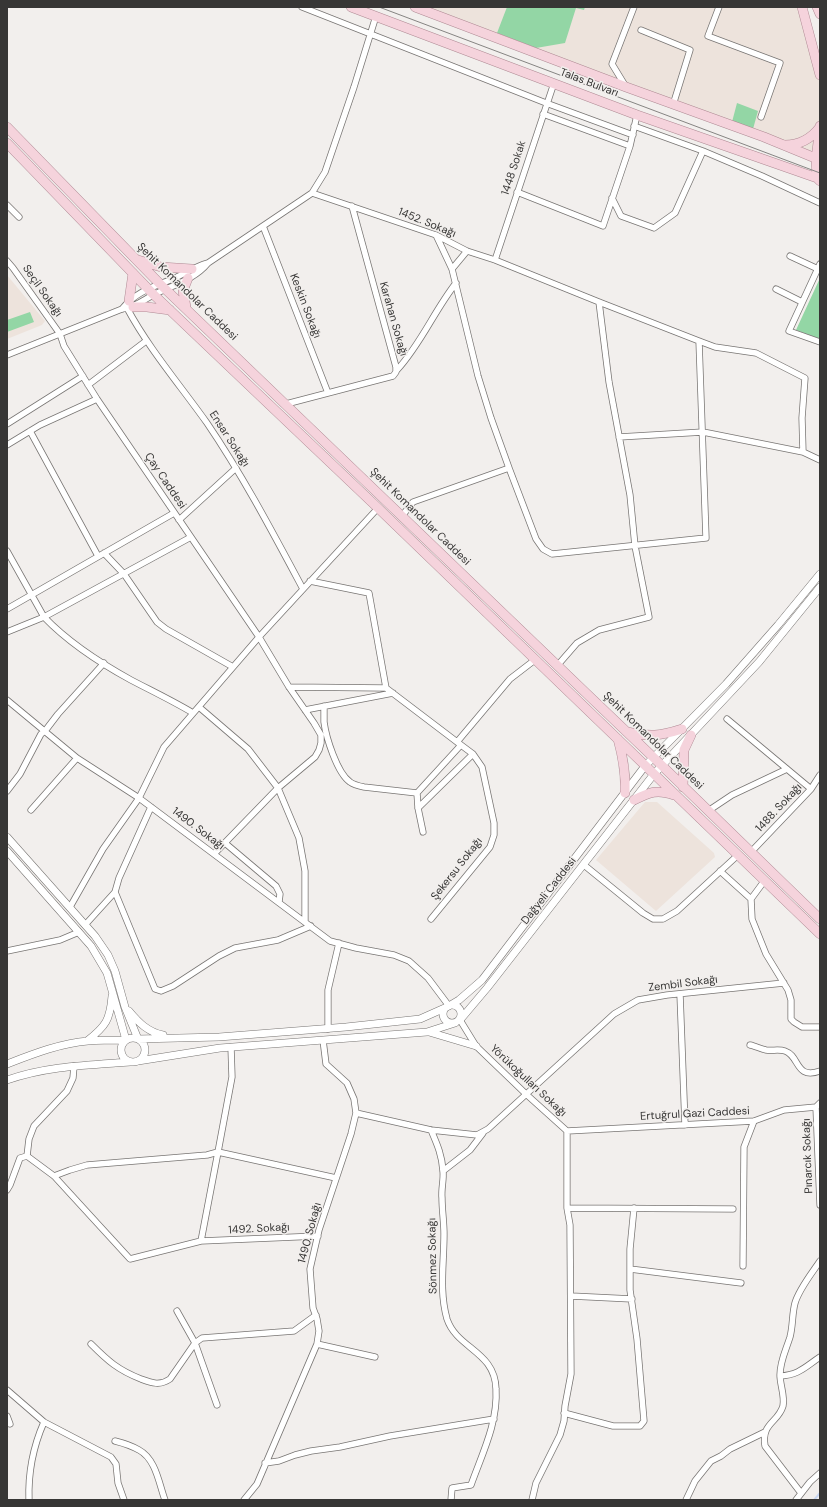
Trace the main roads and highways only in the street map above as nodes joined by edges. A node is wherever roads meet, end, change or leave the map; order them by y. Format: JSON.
{"nodes":[{"id":1,"x":351,"y":7,"type":"edge"},
{"id":2,"x":417,"y":7,"type":"edge"},
{"id":3,"x":802,"y":7,"type":"edge"},
{"id":4,"x":817,"y":7,"type":"edge"},
{"id":5,"x":820,"y":14,"type":"edge"},
{"id":6,"x":820,"y":75,"type":"edge"},
{"id":7,"x":7,"y":127,"type":"edge"},
{"id":8,"x":820,"y":130,"type":"edge"},
{"id":9,"x":7,"y":143,"type":"edge"},
{"id":10,"x":780,"y":144,"type":"junction"},
{"id":11,"x":818,"y":159,"type":"edge"},
{"id":12,"x":819,"y":179,"type":"edge"},
{"id":13,"x":135,"y":259,"type":"junction"},
{"id":14,"x":133,"y":273,"type":"junction"},
{"id":15,"x":186,"y":308,"type":"junction"},
{"id":16,"x":170,"y":310,"type":"junction"},
{"id":17,"x":682,"y":729,"type":"road end"},
{"id":18,"x":625,"y":731,"type":"junction"},
{"id":19,"x":691,"y":735,"type":"road end"},
{"id":20,"x":618,"y":739,"type":"junction"},
{"id":21,"x":683,"y":787,"type":"junction"},
{"id":22,"x":625,"y":793,"type":"road end"},
{"id":23,"x":677,"y":796,"type":"junction"},
{"id":24,"x":634,"y":800,"type":"road end"},
{"id":25,"x":820,"y":919,"type":"edge"},
{"id":26,"x":820,"y":934,"type":"edge"}],
"edges":[{"from":1,"to":12,"type":"main road","name":"Talas Bulvarı"},
{"from":2,"to":10,"type":"main road","name":"Talas Bulvarı"},
{"from":3,"to":6,"type":"main road"},
{"from":4,"to":5,"type":"main road"},
{"from":7,"to":13,"type":"main road","name":"Şehit Komandolar Caddesi"},
{"from":8,"to":10,"type":"main road"},
{"from":8,"to":11,"type":"main road"},
{"from":9,"to":14,"type":"main road","name":"Şehit Komandolar Caddesi"},
{"from":10,"to":11,"type":"main road","name":"Talas Bulvarı"},
{"from":11,"to":12,"type":"main road"},
{"from":13,"to":15,"type":"main road","name":"Şehit Komandolar Caddesi"},
{"from":13,"to":15,"type":"main road"},
{"from":14,"to":16,"type":"main road","name":"Şehit Komandolar Caddesi"},
{"from":14,"to":16,"type":"main road"},
{"from":15,"to":18,"type":"main road","name":"Şehit Komandolar Caddesi"},
{"from":16,"to":20,"type":"main road","name":"Şehit Komandolar Caddesi"},
{"from":17,"to":18,"type":"main road"},
{"from":18,"to":21,"type":"main road","name":"Şehit Komandolar Caddesi"},
{"from":19,"to":21,"type":"main road"},
{"from":20,"to":22,"type":"main road"},
{"from":20,"to":23,"type":"main road","name":"Şehit Komandolar Caddesi"},
{"from":21,"to":25,"type":"main road","name":"Şehit Komandolar Caddesi"},
{"from":23,"to":24,"type":"main road"},
{"from":23,"to":26,"type":"main road","name":"Şehit Komandolar Caddesi"}]}
